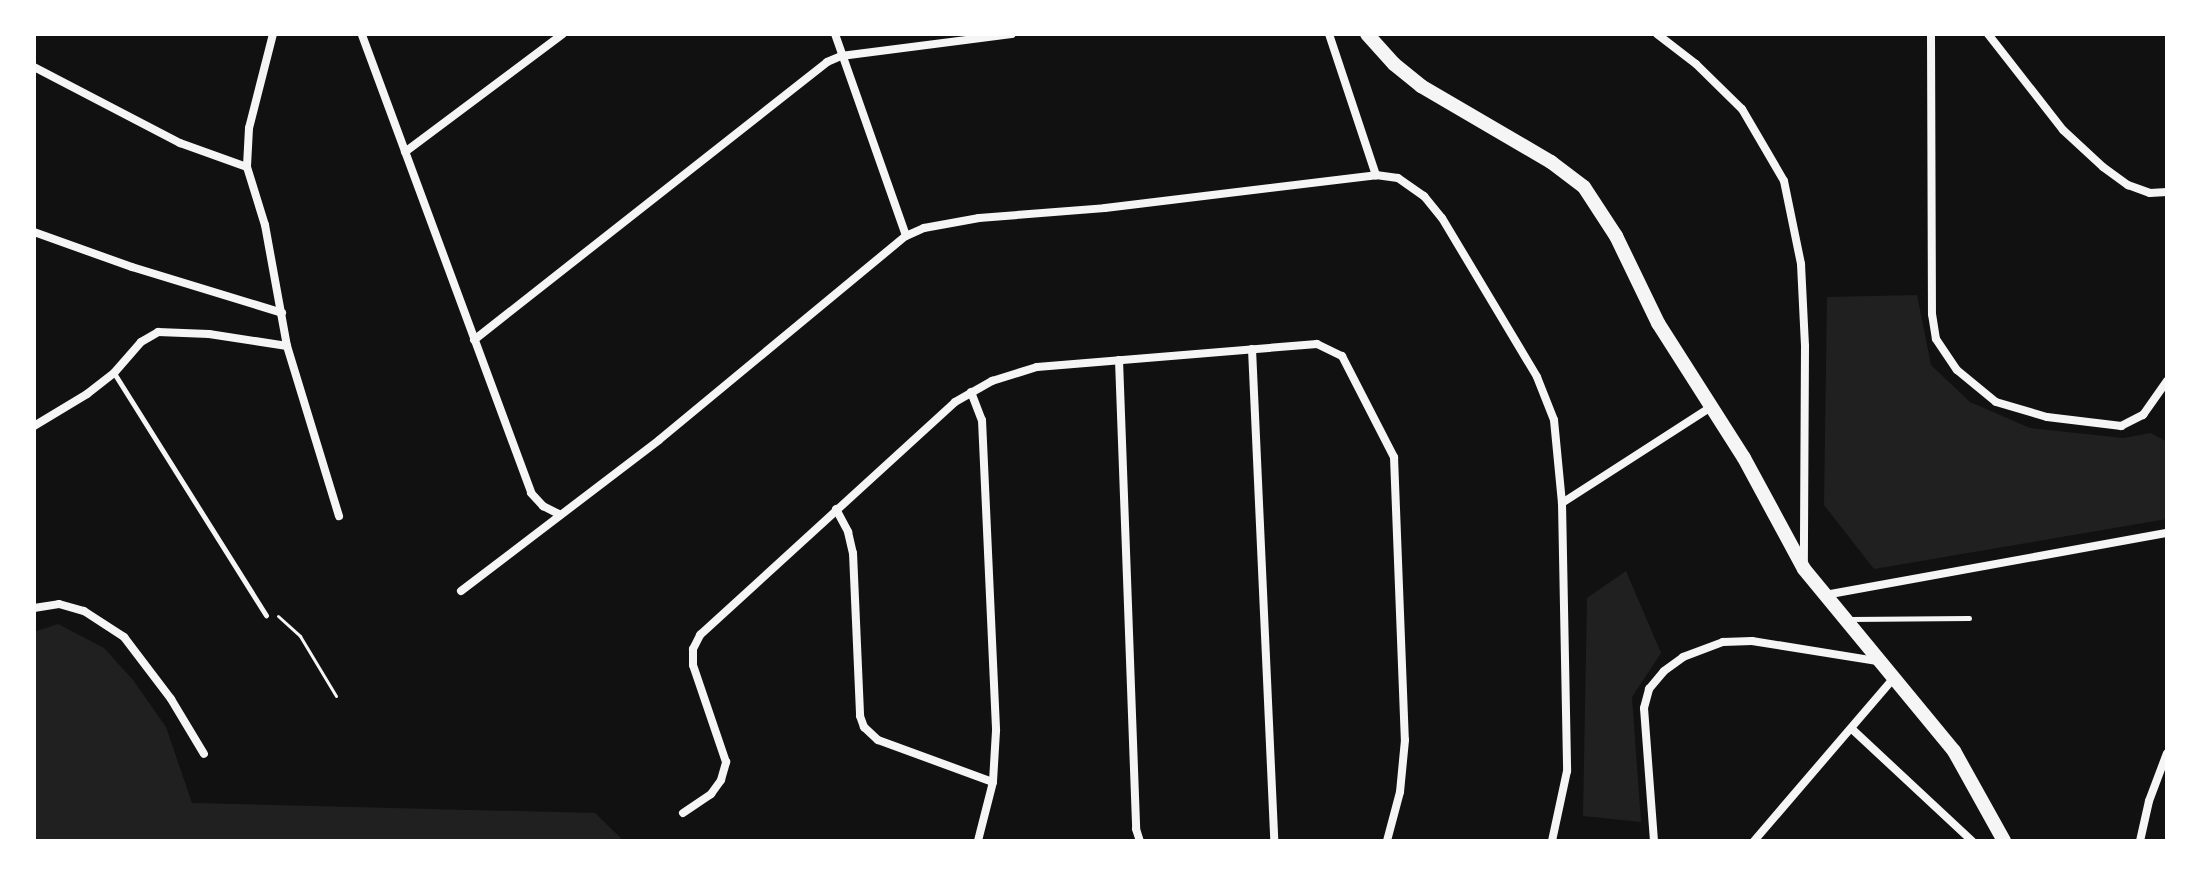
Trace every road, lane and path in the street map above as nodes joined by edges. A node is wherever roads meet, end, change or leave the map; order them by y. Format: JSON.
{"nodes":[{"id":1,"x":273,"y":34,"type":"edge"},
{"id":2,"x":563,"y":34,"type":"edge"},
{"id":3,"x":835,"y":34,"type":"edge"},
{"id":4,"x":1012,"y":34,"type":"edge"},
{"id":5,"x":1329,"y":34,"type":"edge"},
{"id":6,"x":1367,"y":34,"type":"edge"},
{"id":7,"x":1657,"y":34,"type":"edge"},
{"id":8,"x":1931,"y":34,"type":"edge"},
{"id":9,"x":1988,"y":34,"type":"edge"},
{"id":10,"x":362,"y":35,"type":"edge"},
{"id":11,"x":841,"y":56,"type":"junction"},
{"id":12,"x":34,"y":67,"type":"edge"},
{"id":13,"x":405,"y":152,"type":"junction"},
{"id":14,"x":247,"y":167,"type":"junction"},
{"id":15,"x":1376,"y":175,"type":"junction"},
{"id":16,"x":2167,"y":192,"type":"edge"},
{"id":17,"x":34,"y":232,"type":"edge"},
{"id":18,"x":906,"y":236,"type":"junction"},
{"id":19,"x":282,"y":313,"type":"junction"},
{"id":20,"x":474,"y":340,"type":"junction"},
{"id":21,"x":287,"y":346,"type":"junction"},
{"id":22,"x":1252,"y":349,"type":"junction"},
{"id":23,"x":1119,"y":360,"type":"junction"},
{"id":24,"x":114,"y":373,"type":"junction"},
{"id":25,"x":2167,"y":381,"type":"edge"},
{"id":26,"x":971,"y":392,"type":"junction"},
{"id":27,"x":1711,"y":407,"type":"junction"},
{"id":28,"x":34,"y":426,"type":"edge"},
{"id":29,"x":1562,"y":503,"type":"junction"},
{"id":30,"x":836,"y":509,"type":"junction"},
{"id":31,"x":559,"y":514,"type":"junction"},
{"id":32,"x":339,"y":516,"type":"dead end"},
{"id":33,"x":2167,"y":533,"type":"edge"},
{"id":34,"x":1804,"y":569,"type":"junction"},
{"id":35,"x":461,"y":591,"type":"dead end"},
{"id":36,"x":1822,"y":595,"type":"junction"},
{"id":37,"x":34,"y":608,"type":"edge"},
{"id":38,"x":266,"y":615,"type":"joint"},
{"id":39,"x":1969,"y":618,"type":"dead end"},
{"id":40,"x":1844,"y":620,"type":"junction"},
{"id":41,"x":1877,"y":661,"type":"junction"},
{"id":42,"x":1893,"y":679,"type":"junction"},
{"id":43,"x":336,"y":696,"type":"dead end"},
{"id":44,"x":1853,"y":730,"type":"junction"},
{"id":45,"x":2167,"y":753,"type":"edge"},
{"id":46,"x":204,"y":754,"type":"dead end"},
{"id":47,"x":993,"y":782,"type":"junction"},
{"id":48,"x":683,"y":813,"type":"dead end"},
{"id":49,"x":978,"y":841,"type":"edge"},
{"id":50,"x":1140,"y":841,"type":"edge"},
{"id":51,"x":1274,"y":841,"type":"edge"},
{"id":52,"x":1387,"y":841,"type":"edge"},
{"id":53,"x":1552,"y":841,"type":"edge"},
{"id":54,"x":1654,"y":841,"type":"edge"},
{"id":55,"x":1754,"y":841,"type":"edge"},
{"id":56,"x":1972,"y":841,"type":"edge"},
{"id":57,"x":2004,"y":841,"type":"edge"},
{"id":58,"x":2140,"y":841,"type":"edge"}],
"edges":[{"from":1,"to":14,"type":"street"},
{"from":2,"to":13,"type":"street"},
{"from":3,"to":11,"type":"street"},
{"from":4,"to":11,"type":"street"},
{"from":5,"to":15,"type":"street"},
{"from":6,"to":27,"type":"street"},
{"from":7,"to":34,"type":"street"},
{"from":8,"to":25,"type":"street"},
{"from":9,"to":16,"type":"street"},
{"from":10,"to":13,"type":"street"},
{"from":11,"to":18,"type":"street"},
{"from":11,"to":20,"type":"street"},
{"from":12,"to":14,"type":"street"},
{"from":13,"to":20,"type":"street"},
{"from":14,"to":19,"type":"street"},
{"from":15,"to":18,"type":"street"},
{"from":15,"to":29,"type":"street"},
{"from":17,"to":19,"type":"street"},
{"from":18,"to":31,"type":"street"},
{"from":19,"to":21,"type":"street"},
{"from":20,"to":31,"type":"street"},
{"from":21,"to":24,"type":"street"},
{"from":21,"to":32,"type":"street"},
{"from":22,"to":23,"type":"street"},
{"from":22,"to":51,"type":"street"},
{"from":22,"to":52,"type":"street"},
{"from":23,"to":26,"type":"street"},
{"from":23,"to":50,"type":"street"},
{"from":24,"to":28,"type":"street"},
{"from":24,"to":38,"type":"lane"},
{"from":26,"to":30,"type":"street"},
{"from":26,"to":47,"type":"street"},
{"from":27,"to":29,"type":"street"},
{"from":27,"to":34,"type":"street"},
{"from":29,"to":53,"type":"street"},
{"from":30,"to":47,"type":"street"},
{"from":30,"to":48,"type":"street"},
{"from":31,"to":35,"type":"street"},
{"from":33,"to":36,"type":"street"},
{"from":34,"to":36,"type":"street"},
{"from":36,"to":40,"type":"street"},
{"from":37,"to":46,"type":"street"},
{"from":38,"to":43,"type":"path"},
{"from":39,"to":40,"type":"lane"},
{"from":40,"to":41,"type":"street"},
{"from":41,"to":42,"type":"street"},
{"from":41,"to":54,"type":"street"},
{"from":42,"to":44,"type":"street"},
{"from":42,"to":57,"type":"street"},
{"from":44,"to":55,"type":"street"},
{"from":44,"to":56,"type":"street"},
{"from":45,"to":58,"type":"street"},
{"from":47,"to":49,"type":"street"}]}
